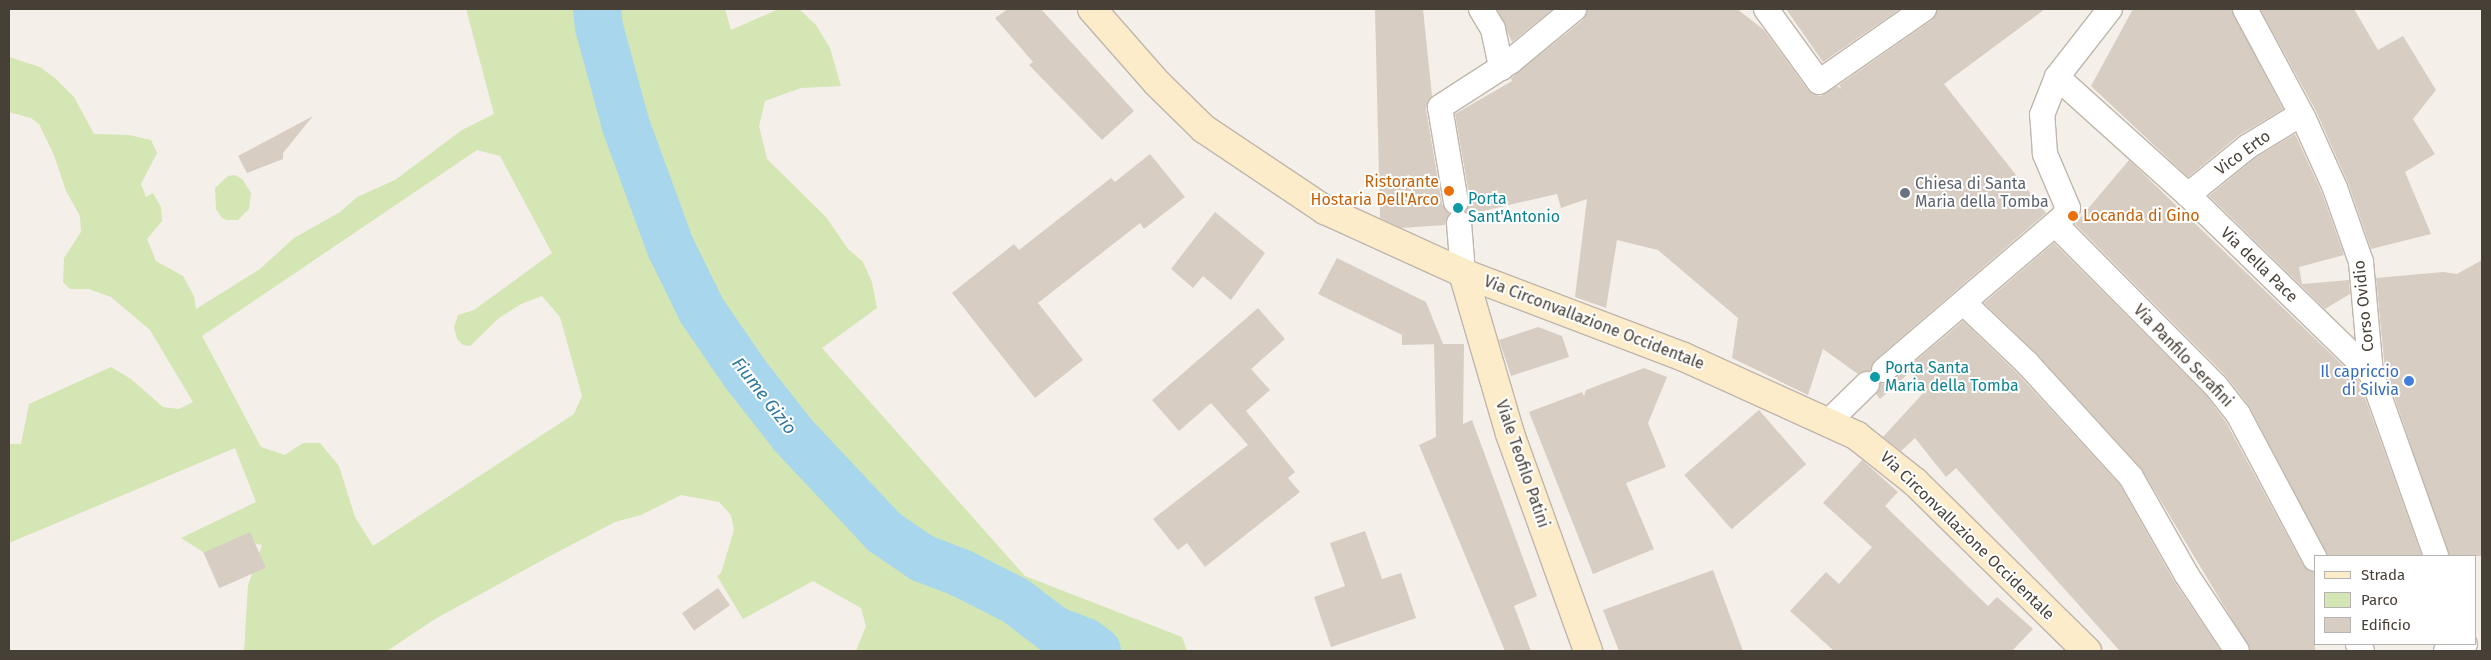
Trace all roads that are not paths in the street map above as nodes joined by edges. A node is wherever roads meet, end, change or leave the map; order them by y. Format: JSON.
{"nodes":[{"id":1,"x":1092,"y":9,"type":"edge"},
{"id":2,"x":1481,"y":9,"type":"edge"},
{"id":3,"x":1574,"y":9,"type":"edge"},
{"id":4,"x":1766,"y":9,"type":"edge"},
{"id":5,"x":1924,"y":9,"type":"edge"},
{"id":6,"x":2110,"y":9,"type":"edge"},
{"id":7,"x":2245,"y":9,"type":"edge"},
{"id":8,"x":1501,"y":68,"type":"junction"},
{"id":9,"x":2058,"y":77,"type":"junction"},
{"id":10,"x":2301,"y":114,"type":"junction"},
{"id":11,"x":2188,"y":195,"type":"junction"},
{"id":12,"x":2059,"y":220,"type":"junction"},
{"id":13,"x":1463,"y":273,"type":"junction"},
{"id":14,"x":1964,"y":303,"type":"junction"},
{"id":15,"x":2371,"y":373,"type":"junction"},
{"id":16,"x":1829,"y":422,"type":"junction"},
{"id":17,"x":2436,"y":555,"type":"edge"},
{"id":18,"x":2314,"y":557,"type":"edge"},
{"id":19,"x":2464,"y":645,"type":"edge"},
{"id":20,"x":1588,"y":651,"type":"edge"},
{"id":21,"x":2087,"y":651,"type":"edge"},
{"id":22,"x":2237,"y":651,"type":"edge"},
{"id":23,"x":2446,"y":651,"type":"edge"}],
"edges":[{"from":1,"to":13,"type":"main road","name":"Via Circonvallazione Occidentale"},
{"from":2,"to":8,"type":"street"},
{"from":3,"to":8,"type":"street"},
{"from":4,"to":5,"type":"street"},
{"from":6,"to":9,"type":"street"},
{"from":7,"to":10,"type":"street","name":"Corso Ovidio"},
{"from":8,"to":13,"type":"street"},
{"from":9,"to":11,"type":"street","name":"Via della Pace"},
{"from":9,"to":12,"type":"street"},
{"from":10,"to":11,"type":"street","name":"Vico Erto"},
{"from":10,"to":15,"type":"street","name":"Corso Ovidio"},
{"from":11,"to":15,"type":"street","name":"Via della Pace"},
{"from":12,"to":14,"type":"street"},
{"from":12,"to":18,"type":"street","name":"Via Panfilo Serafini"},
{"from":13,"to":16,"type":"main road","name":"Via Circonvallazione Occidentale"},
{"from":13,"to":20,"type":"main road","name":"Viale Teofilo Patini"},
{"from":14,"to":16,"type":"street"},
{"from":14,"to":22,"type":"street"},
{"from":15,"to":17,"type":"street","name":"Corso Ovidio"},
{"from":16,"to":21,"type":"main road","name":"Via Circonvallazione Occidentale"},
{"from":19,"to":23,"type":"street"}]}
